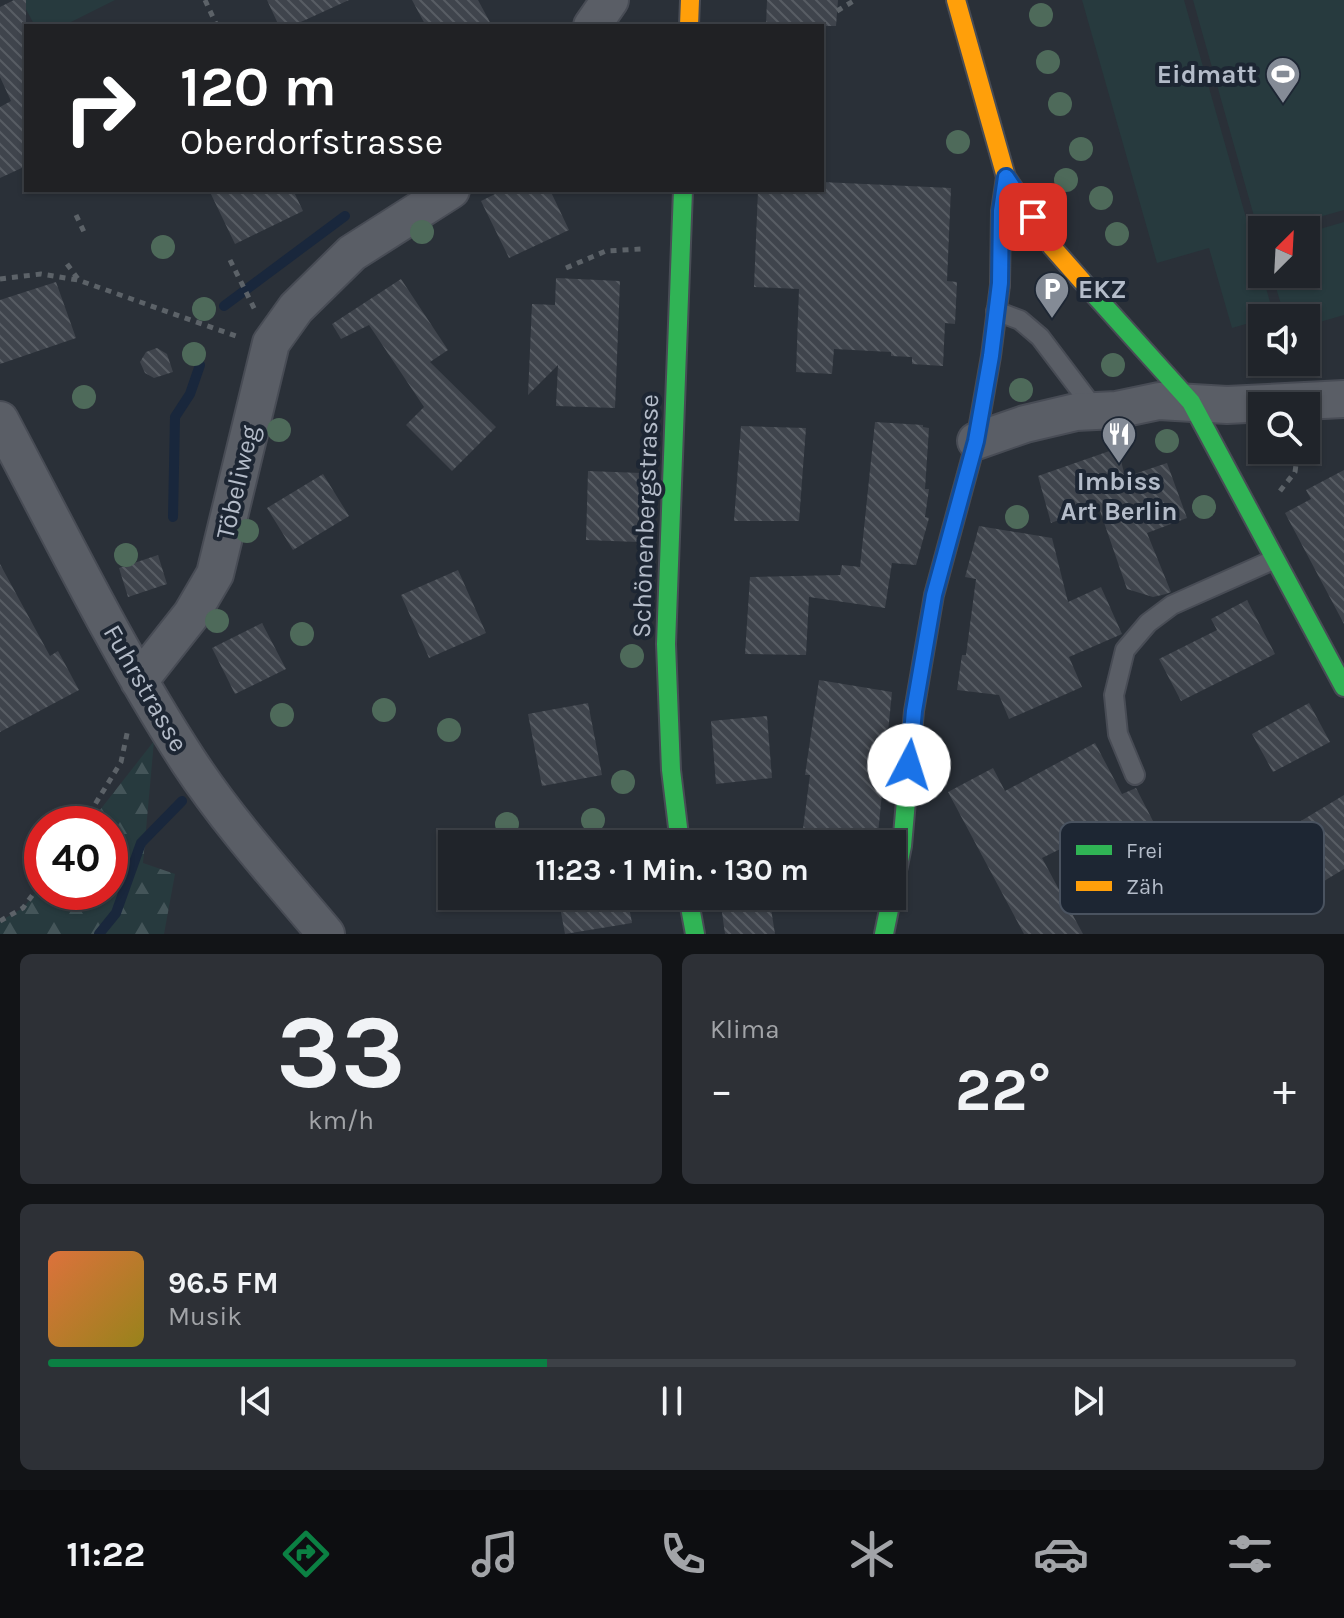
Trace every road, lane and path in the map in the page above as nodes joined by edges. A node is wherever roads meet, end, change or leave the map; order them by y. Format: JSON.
{"nodes":[{"id":1,"x":205,"y":0,"type":"edge"},
{"id":2,"x":610,"y":0,"type":"edge"},
{"id":3,"x":690,"y":0,"type":"edge"},
{"id":4,"x":855,"y":0,"type":"edge"},
{"id":5,"x":956,"y":0,"type":"edge"},
{"id":6,"x":837,"y":11,"type":"dead end"},
{"id":7,"x":216,"y":24,"type":"edge"},
{"id":8,"x":593,"y":24,"type":"edge"},
{"id":9,"x":689,"y":24,"type":"edge"},
{"id":10,"x":1006,"y":177,"type":"junction"},
{"id":11,"x":448,"y":192,"type":"edge"},
{"id":12,"x":683,"y":192,"type":"edge"},
{"id":13,"x":76,"y":215,"type":"dead end"},
{"id":14,"x":85,"y":234,"type":"dead end"},
{"id":15,"x":647,"y":250,"type":"dead end"},
{"id":16,"x":230,"y":260,"type":"dead end"},
{"id":17,"x":67,"y":264,"type":"dead end"},
{"id":18,"x":566,"y":268,"type":"dead end"},
{"id":19,"x":0,"y":279,"type":"edge"},
{"id":20,"x":78,"y":280,"type":"junction"},
{"id":21,"x":996,"y":311,"type":"junction"},
{"id":22,"x":271,"y":343,"type":"junction"},
{"id":23,"x":1344,"y":399,"type":"edge"},
{"id":24,"x":1191,"y":402,"type":"junction"},
{"id":25,"x":1096,"y":411,"type":"junction"},
{"id":26,"x":0,"y":420,"type":"edge"},
{"id":27,"x":976,"y":441,"type":"junction"},
{"id":28,"x":1296,"y":464,"type":"edge"},
{"id":29,"x":1274,"y":496,"type":"dead end"},
{"id":30,"x":1273,"y":560,"type":"junction"},
{"id":31,"x":139,"y":681,"type":"junction"},
{"id":32,"x":1344,"y":687,"type":"edge"},
{"id":33,"x":1135,"y":775,"type":"dead end"},
{"id":34,"x":94,"y":806,"type":"edge"},
{"id":35,"x":678,"y":830,"type":"edge"},
{"id":36,"x":24,"y":907,"type":"edge"},
{"id":37,"x":691,"y":910,"type":"edge"},
{"id":38,"x":0,"y":921,"type":"edge"},
{"id":39,"x":326,"y":934,"type":"edge"},
{"id":40,"x":695,"y":934,"type":"edge"},
{"id":41,"x":884,"y":934,"type":"edge"}],
"edges":[{"from":1,"to":7,"type":"path"},
{"from":2,"to":8,"type":"street"},
{"from":3,"to":9,"type":"street"},
{"from":4,"to":6,"type":"path"},
{"from":5,"to":10,"type":"street"},
{"from":10,"to":21,"type":"street"},
{"from":10,"to":24,"type":"street"},
{"from":11,"to":22,"type":"street","name":"Töbeliweg"},
{"from":12,"to":35,"type":"street","name":"Schönenbergstrasse"},
{"from":13,"to":14,"type":"path"},
{"from":15,"to":18,"type":"path"},
{"from":16,"to":22,"type":"path"},
{"from":17,"to":20,"type":"path"},
{"from":19,"to":20,"type":"path"},
{"from":20,"to":22,"type":"path"},
{"from":21,"to":25,"type":"lane"},
{"from":21,"to":27,"type":"street"},
{"from":22,"to":31,"type":"street","name":"Töbeliweg"},
{"from":23,"to":24,"type":"street"},
{"from":24,"to":25,"type":"street"},
{"from":24,"to":30,"type":"street"},
{"from":25,"to":27,"type":"street"},
{"from":26,"to":31,"type":"street","name":"Fuhrstrasse"},
{"from":27,"to":41,"type":"street"},
{"from":28,"to":29,"type":"path"},
{"from":30,"to":32,"type":"street"},
{"from":30,"to":33,"type":"lane"},
{"from":31,"to":34,"type":"path"},
{"from":31,"to":39,"type":"street","name":"Fuhrstrasse"},
{"from":36,"to":38,"type":"path"},
{"from":37,"to":40,"type":"street"}]}
